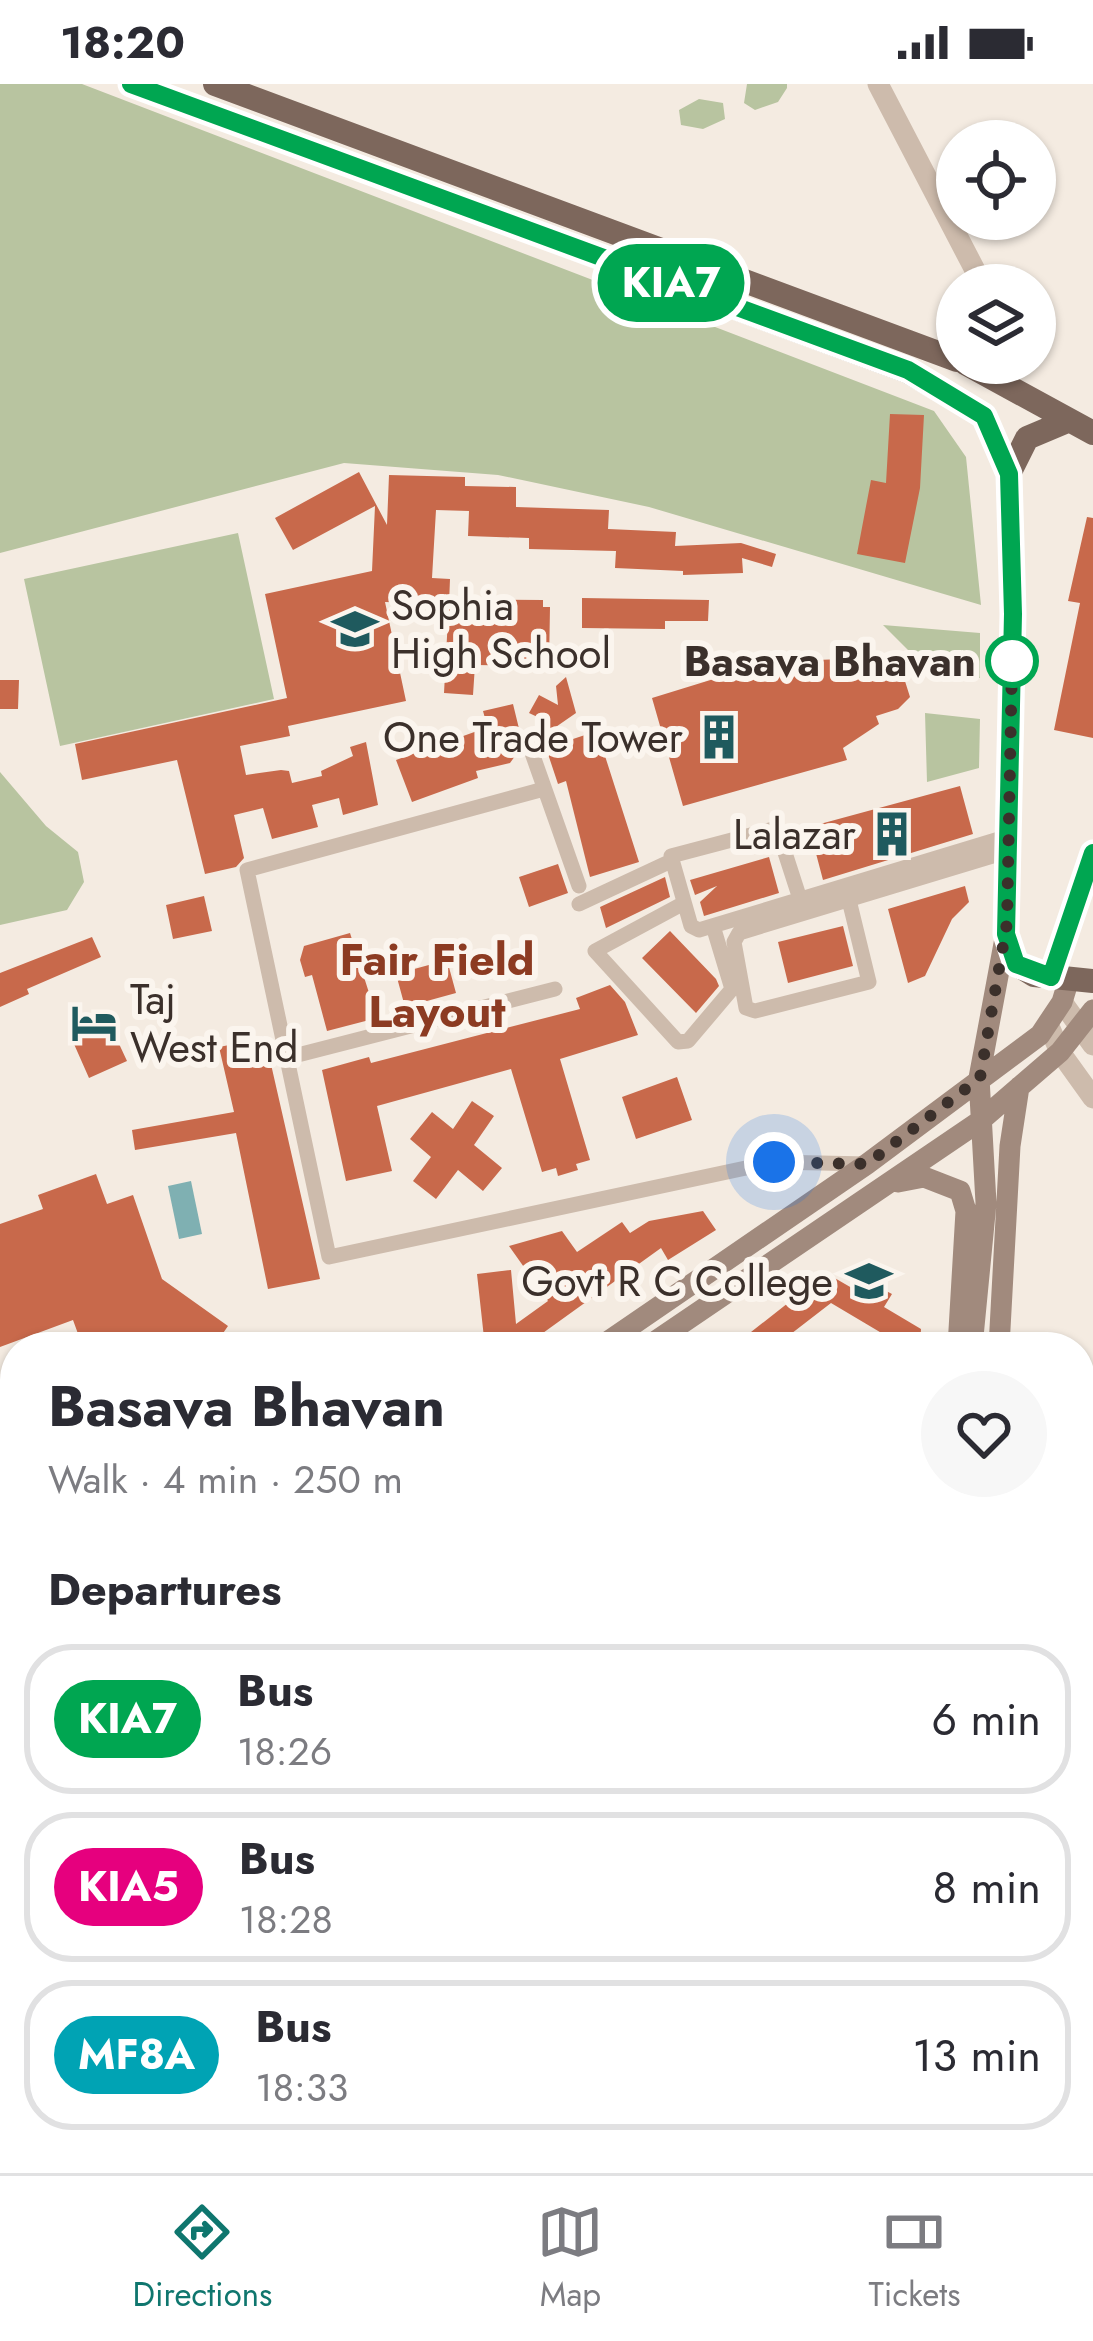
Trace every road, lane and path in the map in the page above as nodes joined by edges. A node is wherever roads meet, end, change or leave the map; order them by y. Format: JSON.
{"nodes":[{"id":1,"x":131,"y":84,"type":"edge"},
{"id":2,"x":215,"y":84,"type":"edge"},
{"id":3,"x":878,"y":84,"type":"edge"},
{"id":4,"x":972,"y":264,"type":"edge"},
{"id":5,"x":936,"y":352,"type":"edge"},
{"id":6,"x":964,"y":384,"type":"edge"},
{"id":7,"x":1000,"y":384,"type":"edge"},
{"id":8,"x":965,"y":400,"type":"junction"},
{"id":9,"x":1066,"y":422,"type":"junction"},
{"id":10,"x":1093,"y":433,"type":"edge"},
{"id":11,"x":1009,"y":474,"type":"junction"},
{"id":12,"x":532,"y":753,"type":"dead end"},
{"id":13,"x":544,"y":789,"type":"junction"},
{"id":14,"x":1009,"y":844,"type":"junction"},
{"id":15,"x":1093,"y":852,"type":"edge"},
{"id":16,"x":669,"y":862,"type":"junction"},
{"id":17,"x":579,"y":886,"type":"dead end"},
{"id":18,"x":800,"y":898,"type":"junction"},
{"id":19,"x":849,"y":900,"type":"junction"},
{"id":20,"x":684,"y":903,"type":"junction"},
{"id":21,"x":579,"y":904,"type":"dead end"},
{"id":22,"x":713,"y":926,"type":"junction"},
{"id":23,"x":1006,"y":934,"type":"junction"},
{"id":24,"x":1069,"y":985,"type":"edge"},
{"id":25,"x":555,"y":989,"type":"dead end"},
{"id":26,"x":1089,"y":1028,"type":"edge"},
{"id":27,"x":1044,"y":1029,"type":"junction"},
{"id":28,"x":1060,"y":1052,"type":"junction"},
{"id":29,"x":286,"y":1058,"type":"junction"},
{"id":30,"x":980,"y":1078,"type":"junction"},
{"id":31,"x":1018,"y":1090,"type":"junction"},
{"id":32,"x":1093,"y":1097,"type":"edge"},
{"id":33,"x":980,"y":1121,"type":"junction"},
{"id":34,"x":867,"y":1164,"type":"junction"},
{"id":35,"x":891,"y":1183,"type":"junction"},
{"id":36,"x":622,"y":1332,"type":"edge"},
{"id":37,"x":669,"y":1332,"type":"edge"},
{"id":38,"x":959,"y":1332,"type":"edge"},
{"id":39,"x":973,"y":1332,"type":"edge"},
{"id":40,"x":1000,"y":1332,"type":"edge"}],
"edges":[{"from":1,"to":8,"type":"main road"},
{"from":2,"to":5,"type":"main road"},
{"from":3,"to":4,"type":"street"},
{"from":6,"to":8,"type":"main road"},
{"from":7,"to":9,"type":"main road"},
{"from":8,"to":11,"type":"main road"},
{"from":9,"to":10,"type":"main road"},
{"from":9,"to":11,"type":"main road"},
{"from":11,"to":14,"type":"main road"},
{"from":12,"to":13,"type":"street"},
{"from":13,"to":17,"type":"street"},
{"from":13,"to":29,"type":"street"},
{"from":14,"to":18,"type":"street"},
{"from":14,"to":19,"type":"street"},
{"from":14,"to":23,"type":"main road"},
{"from":15,"to":24,"type":"street"},
{"from":16,"to":18,"type":"street"},
{"from":16,"to":20,"type":"street"},
{"from":16,"to":21,"type":"street"},
{"from":18,"to":22,"type":"street"},
{"from":19,"to":19,"type":"street"},
{"from":20,"to":22,"type":"street"},
{"from":20,"to":22,"type":"street"},
{"from":23,"to":24,"type":"main road"},
{"from":23,"to":30,"type":"main road"},
{"from":24,"to":26,"type":"street"},
{"from":24,"to":27,"type":"main road"},
{"from":25,"to":29,"type":"street"},
{"from":26,"to":28,"type":"main road"},
{"from":27,"to":28,"type":"street"},
{"from":27,"to":30,"type":"main road"},
{"from":27,"to":31,"type":"main road"},
{"from":28,"to":31,"type":"main road"},
{"from":28,"to":32,"type":"street"},
{"from":29,"to":34,"type":"street"},
{"from":30,"to":33,"type":"main road"},
{"from":30,"to":34,"type":"main road"},
{"from":31,"to":33,"type":"main road"},
{"from":31,"to":40,"type":"main road"},
{"from":33,"to":35,"type":"main road"},
{"from":33,"to":39,"type":"main road"},
{"from":34,"to":36,"type":"main road"},
{"from":35,"to":37,"type":"main road"},
{"from":35,"to":38,"type":"main road"}]}
